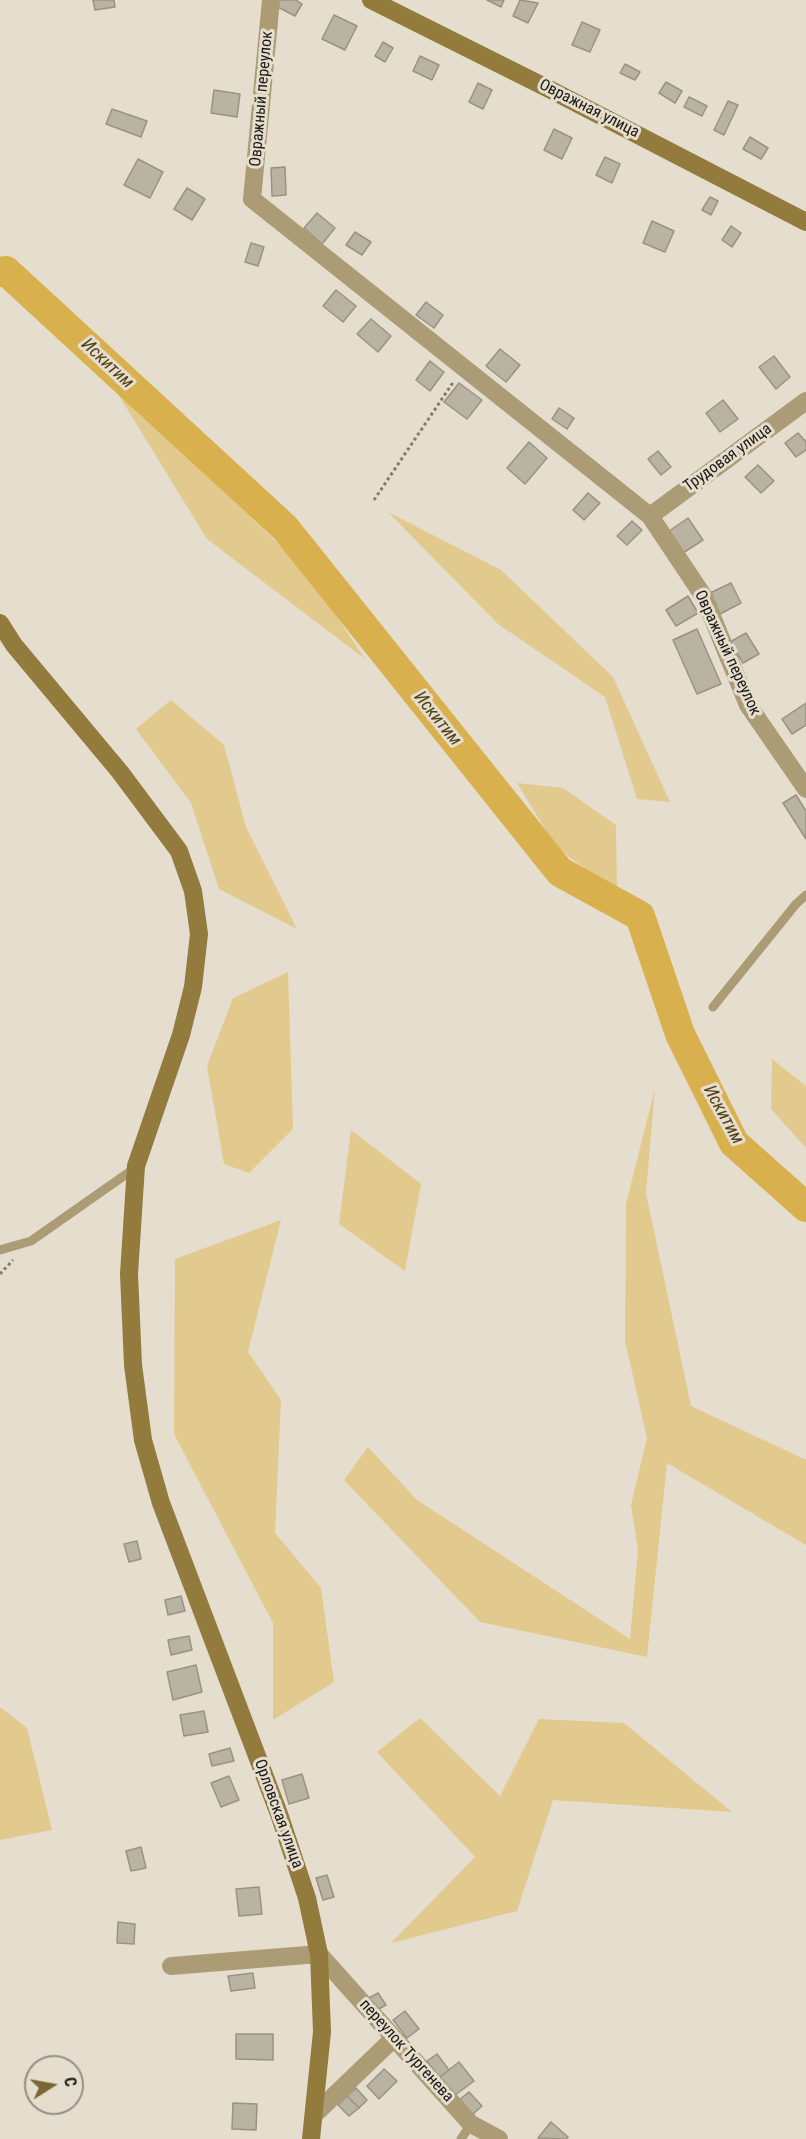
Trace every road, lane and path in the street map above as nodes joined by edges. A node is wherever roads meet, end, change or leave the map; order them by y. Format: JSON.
{"nodes":[{"id":1,"x":271,"y":0,"type":"edge"},
{"id":2,"x":371,"y":0,"type":"edge"},
{"id":3,"x":806,"y":222,"type":"edge"},
{"id":4,"x":463,"y":367,"type":"junction"},
{"id":5,"x":806,"y":401,"type":"edge"},
{"id":6,"x":374,"y":500,"type":"dead end"},
{"id":7,"x":650,"y":516,"type":"junction"},
{"id":8,"x":0,"y":623,"type":"edge"},
{"id":9,"x":7,"y":642,"type":"edge"},
{"id":10,"x":806,"y":789,"type":"edge"},
{"id":11,"x":806,"y":895,"type":"edge"},
{"id":12,"x":713,"y":1007,"type":"dead end"},
{"id":13,"x":136,"y":1166,"type":"junction"},
{"id":14,"x":0,"y":1250,"type":"edge"},
{"id":15,"x":320,"y":1954,"type":"junction"},
{"id":16,"x":171,"y":1965,"type":"dead end"},
{"id":17,"x":394,"y":2038,"type":"junction"},
{"id":18,"x":315,"y":2114,"type":"junction"},
{"id":19,"x":466,"y":2131,"type":"edge"},
{"id":20,"x":311,"y":2139,"type":"edge"},
{"id":21,"x":499,"y":2139,"type":"edge"}],
"edges":[{"from":1,"to":4,"type":"street","name":"Овражный переулок"},
{"from":2,"to":3,"type":"main road","name":"Овражная улица"},
{"from":4,"to":6,"type":"path"},
{"from":4,"to":7,"type":"street","name":"Овражный переулок"},
{"from":5,"to":7,"type":"street","name":"Трудовая улица"},
{"from":7,"to":10,"type":"street","name":"Овражный переулок"},
{"from":8,"to":9,"type":"main road","name":"Орловская улица"},
{"from":9,"to":13,"type":"main road","name":"Орловская улица"},
{"from":11,"to":12,"type":"lane"},
{"from":13,"to":14,"type":"lane"},
{"from":13,"to":15,"type":"main road","name":"Орловская улица"},
{"from":15,"to":16,"type":"street"},
{"from":15,"to":17,"type":"street","name":"переулок Тургенева"},
{"from":15,"to":18,"type":"main road","name":"Орловская улица"},
{"from":17,"to":18,"type":"street"},
{"from":17,"to":19,"type":"street","name":"переулок Тургенева"},
{"from":18,"to":20,"type":"main road","name":"Орловская улица"},
{"from":19,"to":21,"type":"street","name":"переулок Тургенева"}]}
